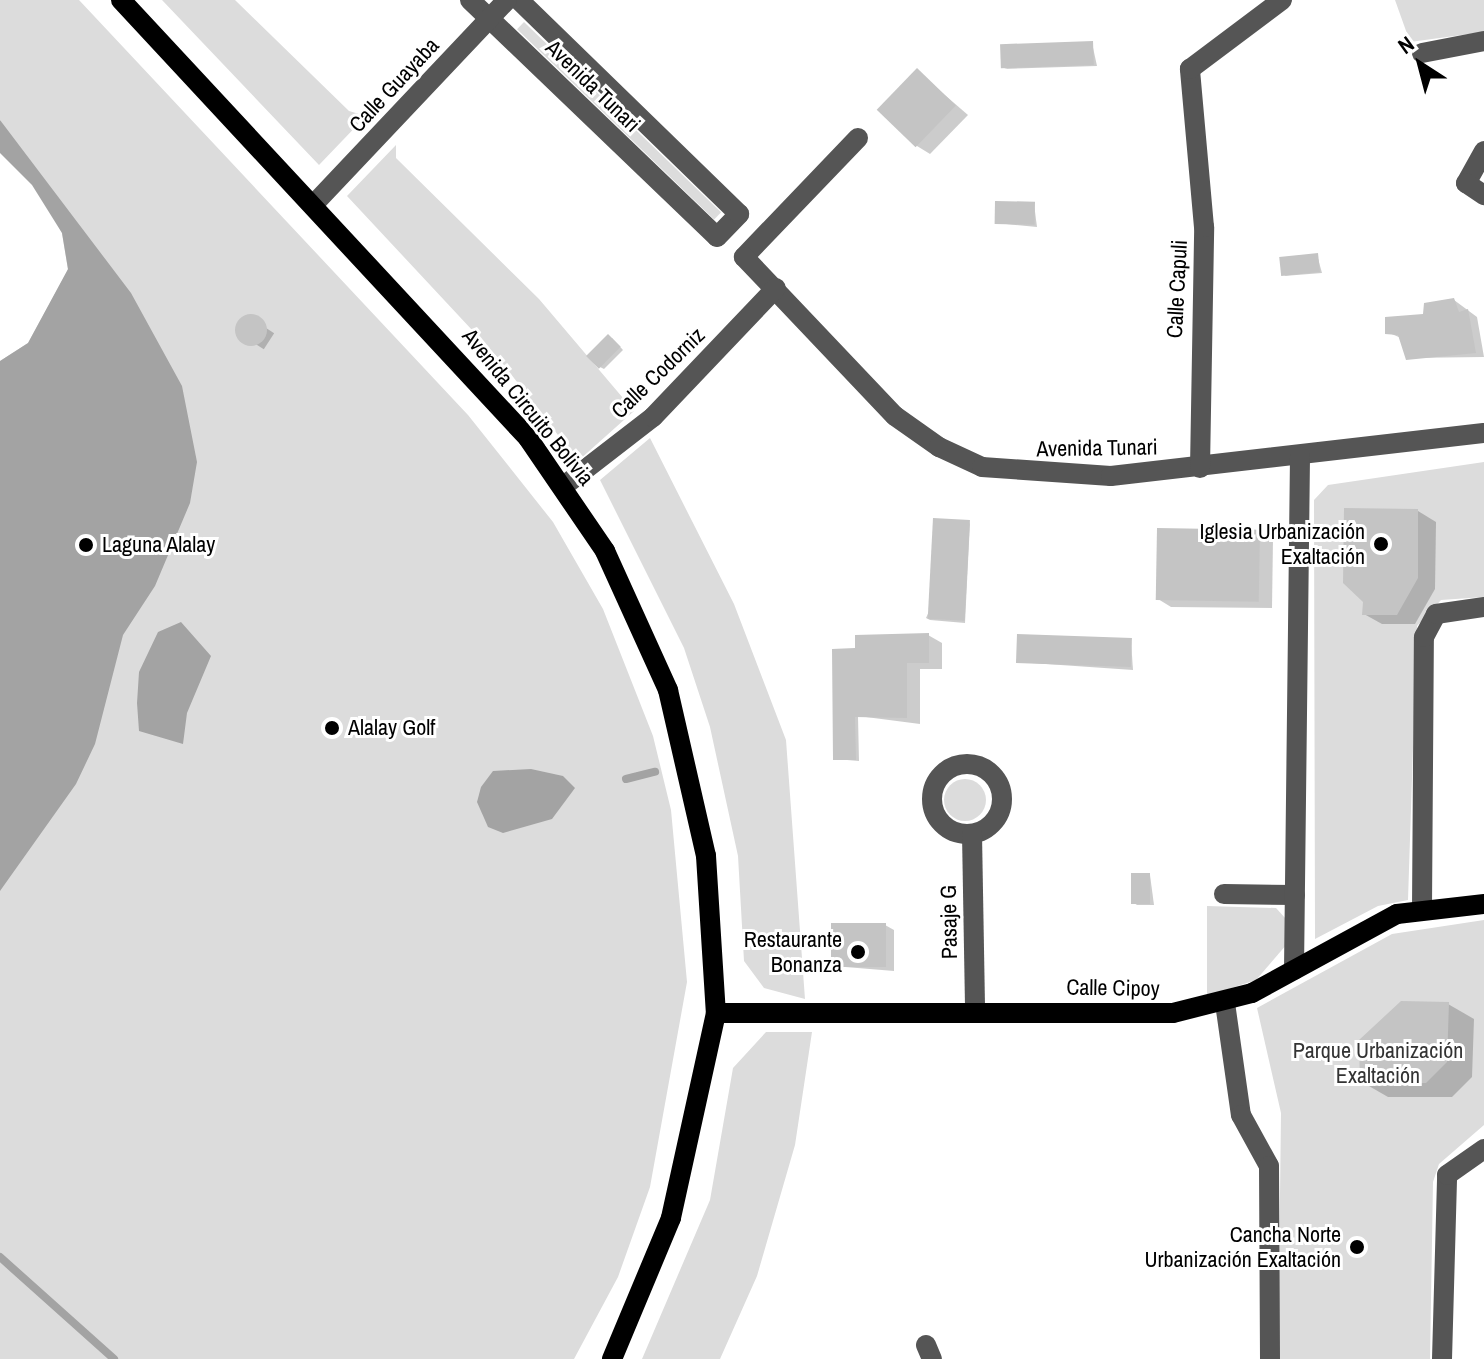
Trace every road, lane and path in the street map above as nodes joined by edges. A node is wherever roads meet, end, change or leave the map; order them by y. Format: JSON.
{"nodes":[{"id":1,"x":121,"y":0,"type":"edge"},
{"id":2,"x":470,"y":0,"type":"edge"},
{"id":3,"x":507,"y":0,"type":"edge"},
{"id":4,"x":519,"y":0,"type":"edge"},
{"id":5,"x":1282,"y":0,"type":"edge"},
{"id":6,"x":489,"y":19,"type":"junction"},
{"id":7,"x":1484,"y":41,"type":"edge"},
{"id":8,"x":1422,"y":53,"type":"dead end"},
{"id":9,"x":858,"y":138,"type":"dead end"},
{"id":10,"x":1484,"y":151,"type":"edge"},
{"id":11,"x":1484,"y":195,"type":"edge"},
{"id":12,"x":315,"y":203,"type":"junction"},
{"id":13,"x":776,"y":288,"type":"junction"},
{"id":14,"x":1484,"y":433,"type":"edge"},
{"id":15,"x":1300,"y":457,"type":"junction"},
{"id":16,"x":1200,"y":468,"type":"junction"},
{"id":17,"x":565,"y":485,"type":"junction"},
{"id":18,"x":1484,"y":607,"type":"edge"},
{"id":19,"x":972,"y":834,"type":"dead end"},
{"id":20,"x":1224,"y":894,"type":"dead end"},
{"id":21,"x":1295,"y":895,"type":"junction"},
{"id":22,"x":1484,"y":904,"type":"edge"},
{"id":23,"x":1422,"y":908,"type":"junction"},
{"id":24,"x":1294,"y":970,"type":"junction"},
{"id":25,"x":1225,"y":1003,"type":"junction"},
{"id":26,"x":975,"y":1009,"type":"junction"},
{"id":27,"x":716,"y":1013,"type":"junction"},
{"id":28,"x":1484,"y":1149,"type":"edge"},
{"id":29,"x":612,"y":1359,"type":"edge"},
{"id":30,"x":1270,"y":1359,"type":"edge"},
{"id":31,"x":1442,"y":1359,"type":"edge"}],
"edges":[{"from":1,"to":12,"type":"main road","name":"Avenida Circuito Bolivia"},
{"from":2,"to":6,"type":"street","name":"Avenida Tunari"},
{"from":3,"to":6,"type":"street","name":"Calle Guayaba"},
{"from":4,"to":6,"type":"street","name":"Avenida Tunari"},
{"from":5,"to":16,"type":"street","name":"Calle Capuli"},
{"from":6,"to":12,"type":"street","name":"Calle Guayaba"},
{"from":7,"to":8,"type":"street"},
{"from":9,"to":13,"type":"street","name":"Avenida Tunari"},
{"from":10,"to":11,"type":"street"},
{"from":12,"to":17,"type":"main road","name":"Avenida Circuito Bolivia"},
{"from":13,"to":16,"type":"street","name":"Avenida Tunari"},
{"from":13,"to":17,"type":"street","name":"Calle Codorniz"},
{"from":14,"to":15,"type":"street","name":"Avenida Tunari"},
{"from":15,"to":16,"type":"street","name":"Avenida Tunari"},
{"from":15,"to":21,"type":"street"},
{"from":17,"to":27,"type":"main road","name":"Avenida Circuito Bolivia"},
{"from":18,"to":23,"type":"street"},
{"from":19,"to":26,"type":"street","name":"Pasaje G"},
{"from":20,"to":21,"type":"street"},
{"from":21,"to":24,"type":"street"},
{"from":22,"to":23,"type":"main road","name":"Calle Cipoy"},
{"from":23,"to":24,"type":"main road","name":"Calle Cipoy"},
{"from":24,"to":25,"type":"main road","name":"Calle Cipoy"},
{"from":25,"to":26,"type":"main road","name":"Calle Cipoy"},
{"from":25,"to":30,"type":"street"},
{"from":26,"to":27,"type":"main road","name":"Calle Cipoy"},
{"from":27,"to":29,"type":"main road","name":"Avenida Circuito Bolivia"},
{"from":28,"to":31,"type":"street"}]}
